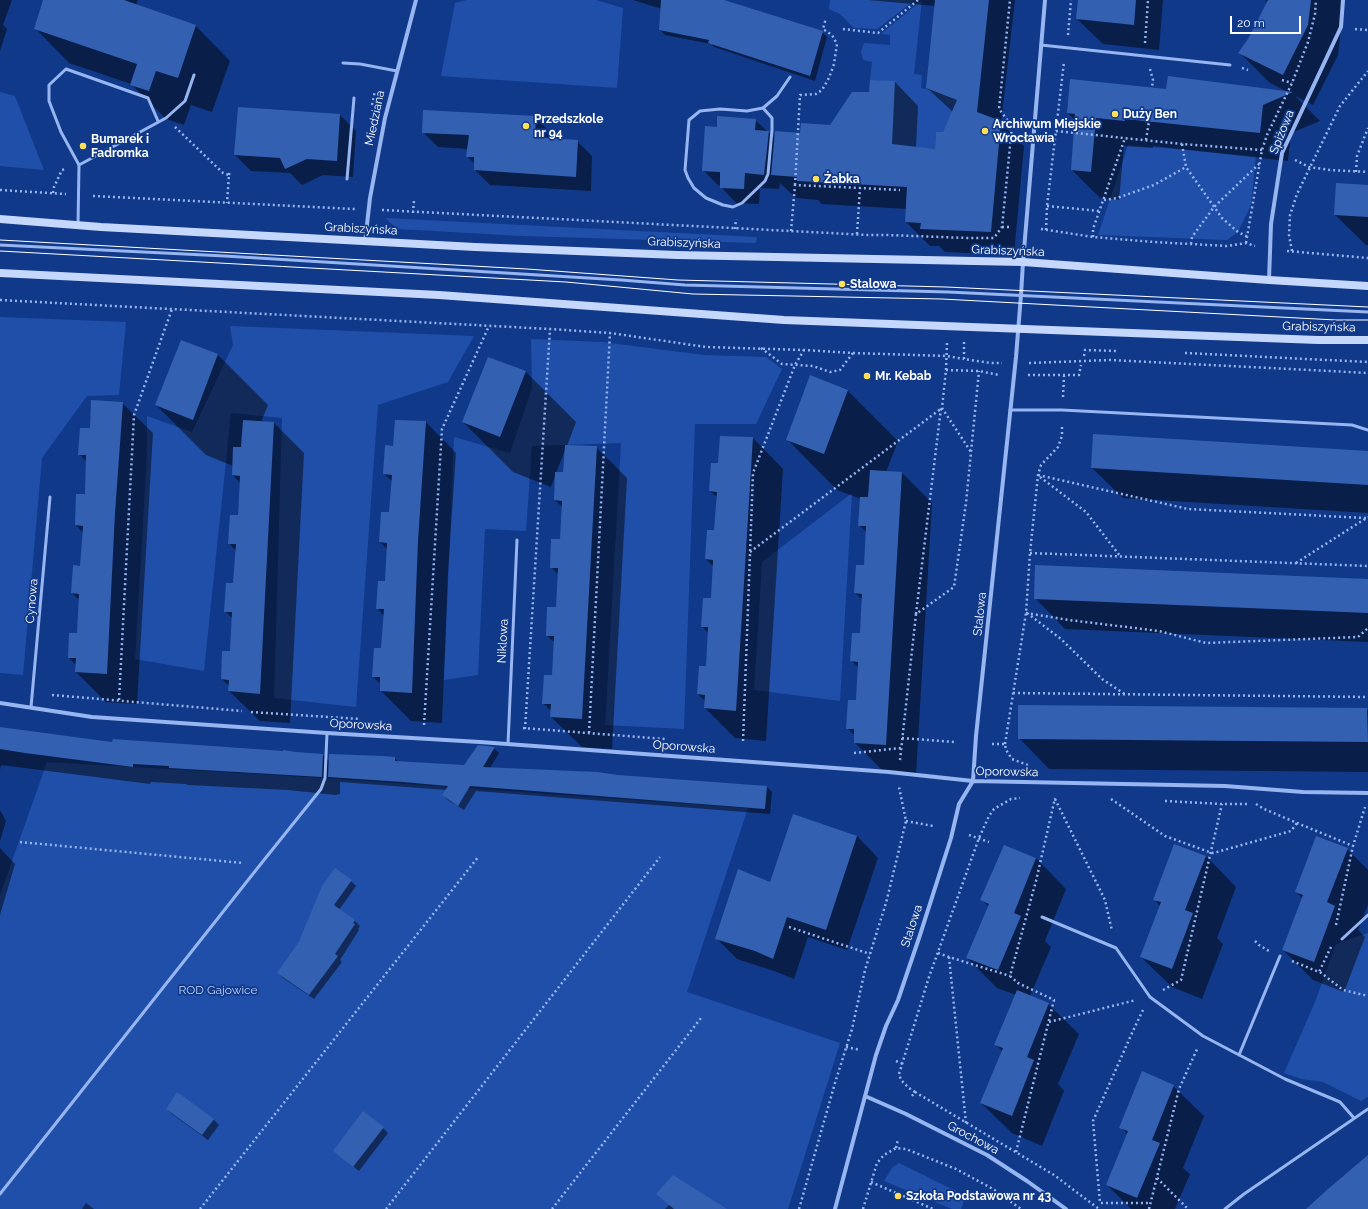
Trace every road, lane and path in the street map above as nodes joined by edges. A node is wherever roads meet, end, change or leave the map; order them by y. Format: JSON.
{"nodes":[{"id":1,"x":416,"y":0,"type":"edge"},
{"id":2,"x":918,"y":0,"type":"edge"},
{"id":3,"x":1010,"y":0,"type":"edge"},
{"id":4,"x":1045,"y":0,"type":"edge"},
{"id":5,"x":1071,"y":0,"type":"edge"},
{"id":6,"x":1316,"y":0,"type":"edge"},
{"id":7,"x":1343,"y":0,"type":"edge"},
{"id":8,"x":826,"y":18,"type":"dead end"},
{"id":9,"x":843,"y":29,"type":"dead end"},
{"id":10,"x":1041,"y":45,"type":"junction"},
{"id":11,"x":1066,"y":48,"type":"junction"},
{"id":12,"x":343,"y":63,"type":"dead end"},
{"id":13,"x":1230,"y":65,"type":"dead end"},
{"id":14,"x":396,"y":71,"type":"junction"},
{"id":15,"x":1368,"y":71,"type":"edge"},
{"id":16,"x":194,"y":75,"type":"dead end"},
{"id":17,"x":790,"y":77,"type":"dead end"},
{"id":18,"x":1282,"y":80,"type":"dead end"},
{"id":19,"x":1292,"y":83,"type":"junction"},
{"id":20,"x":354,"y":98,"type":"dead end"},
{"id":21,"x":763,"y":108,"type":"junction"},
{"id":22,"x":166,"y":118,"type":"junction"},
{"id":23,"x":158,"y":121,"type":"junction"},
{"id":24,"x":1148,"y":121,"type":"dead end"},
{"id":25,"x":1368,"y":128,"type":"edge"},
{"id":26,"x":1056,"y":131,"type":"junction"},
{"id":27,"x":1126,"y":138,"type":"junction"},
{"id":28,"x":1146,"y":140,"type":"junction"},
{"id":29,"x":1182,"y":144,"type":"junction"},
{"id":30,"x":1262,"y":150,"type":"junction"},
{"id":31,"x":1292,"y":159,"type":"dead end"},
{"id":32,"x":1260,"y":163,"type":"junction"},
{"id":33,"x":79,"y":165,"type":"junction"},
{"id":34,"x":1186,"y":167,"type":"junction"},
{"id":35,"x":1309,"y":167,"type":"junction"},
{"id":36,"x":230,"y":170,"type":"dead end"},
{"id":37,"x":1356,"y":172,"type":"junction"},
{"id":38,"x":1368,"y":172,"type":"edge"},
{"id":39,"x":229,"y":175,"type":"junction"},
{"id":40,"x":347,"y":179,"type":"dead end"},
{"id":41,"x":795,"y":185,"type":"junction"},
{"id":42,"x":860,"y":188,"type":"junction"},
{"id":43,"x":0,"y":190,"type":"edge"},
{"id":44,"x":900,"y":190,"type":"dead end"},
{"id":45,"x":53,"y":193,"type":"junction"},
{"id":46,"x":67,"y":194,"type":"dead end"},
{"id":47,"x":88,"y":195,"type":"dead end"},
{"id":48,"x":414,"y":200,"type":"dead end"},
{"id":49,"x":1104,"y":200,"type":"junction"},
{"id":50,"x":228,"y":203,"type":"junction"},
{"id":51,"x":1047,"y":206,"type":"junction"},
{"id":52,"x":1214,"y":207,"type":"junction"},
{"id":53,"x":358,"y":209,"type":"dead end"},
{"id":54,"x":380,"y":210,"type":"dead end"},
{"id":55,"x":1100,"y":211,"type":"junction"},
{"id":56,"x":413,"y":212,"type":"junction"},
{"id":57,"x":0,"y":219,"type":"edge"},
{"id":58,"x":78,"y":226,"type":"junction"},
{"id":59,"x":1002,"y":226,"type":"junction"},
{"id":60,"x":1010,"y":228,"type":"dead end"},
{"id":61,"x":1041,"y":230,"type":"dead end"},
{"id":62,"x":1046,"y":230,"type":"junction"},
{"id":63,"x":791,"y":231,"type":"junction"},
{"id":64,"x":857,"y":234,"type":"junction"},
{"id":65,"x":1093,"y":237,"type":"junction"},
{"id":66,"x":1248,"y":237,"type":"junction"},
{"id":67,"x":951,"y":238,"type":"junction"},
{"id":68,"x":365,"y":242,"type":"junction"},
{"id":69,"x":951,"y":243,"type":"dead end"},
{"id":70,"x":1246,"y":243,"type":"junction"},
{"id":71,"x":1190,"y":244,"type":"junction"},
{"id":72,"x":0,"y":245,"type":"edge"},
{"id":73,"x":1255,"y":246,"type":"dead end"},
{"id":74,"x":1287,"y":251,"type":"dead end"},
{"id":75,"x":1292,"y":251,"type":"junction"},
{"id":76,"x":1368,"y":258,"type":"edge"},
{"id":77,"x":1022,"y":262,"type":"junction"},
{"id":78,"x":0,"y":273,"type":"edge"},
{"id":79,"x":1269,"y":280,"type":"junction"},
{"id":80,"x":1368,"y":286,"type":"edge"},
{"id":81,"x":1022,"y":295,"type":"junction"},
{"id":82,"x":0,"y":300,"type":"edge"},
{"id":83,"x":172,"y":309,"type":"junction"},
{"id":84,"x":1368,"y":312,"type":"edge"},
{"id":85,"x":489,"y":326,"type":"junction"},
{"id":86,"x":550,"y":329,"type":"junction"},
{"id":87,"x":1018,"y":329,"type":"junction"},
{"id":88,"x":610,"y":334,"type":"junction"},
{"id":89,"x":1368,"y":340,"type":"edge"},
{"id":90,"x":947,"y":341,"type":"dead end"},
{"id":91,"x":964,"y":342,"type":"dead end"},
{"id":92,"x":761,"y":348,"type":"junction"},
{"id":93,"x":804,"y":350,"type":"junction"},
{"id":94,"x":1123,"y":351,"type":"dead end"},
{"id":95,"x":853,"y":353,"type":"junction"},
{"id":96,"x":1185,"y":353,"type":"dead end"},
{"id":97,"x":947,"y":356,"type":"junction"},
{"id":98,"x":1084,"y":356,"type":"dead end"},
{"id":99,"x":964,"y":359,"type":"junction"},
{"id":100,"x":1368,"y":362,"type":"edge"},
{"id":101,"x":991,"y":363,"type":"dead end"},
{"id":102,"x":1040,"y":363,"type":"dead end"},
{"id":103,"x":795,"y":365,"type":"junction"},
{"id":104,"x":1081,"y":365,"type":"dead end"},
{"id":105,"x":946,"y":370,"type":"junction"},
{"id":106,"x":979,"y":371,"type":"junction"},
{"id":107,"x":1368,"y":373,"type":"edge"},
{"id":108,"x":995,"y":375,"type":"dead end"},
{"id":109,"x":1034,"y":376,"type":"dead end"},
{"id":110,"x":1064,"y":376,"type":"junction"},
{"id":111,"x":1062,"y":401,"type":"dead end"},
{"id":112,"x":942,"y":408,"type":"junction"},
{"id":113,"x":1010,"y":410,"type":"junction"},
{"id":114,"x":1062,"y":423,"type":"dead end"},
{"id":115,"x":1368,"y":430,"type":"edge"},
{"id":116,"x":971,"y":453,"type":"junction"},
{"id":117,"x":1038,"y":475,"type":"junction"},
{"id":118,"x":50,"y":497,"type":"dead end"},
{"id":119,"x":1367,"y":517,"type":"edge"},
{"id":120,"x":517,"y":540,"type":"dead end"},
{"id":121,"x":750,"y":552,"type":"junction"},
{"id":122,"x":1030,"y":553,"type":"junction"},
{"id":123,"x":1120,"y":556,"type":"junction"},
{"id":124,"x":1296,"y":563,"type":"junction"},
{"id":125,"x":1368,"y":566,"type":"edge"},
{"id":126,"x":1026,"y":613,"type":"junction"},
{"id":127,"x":916,"y":614,"type":"junction"},
{"id":128,"x":1368,"y":628,"type":"edge"},
{"id":129,"x":32,"y":692,"type":"junction"},
{"id":130,"x":1013,"y":693,"type":"junction"},
{"id":131,"x":1126,"y":695,"type":"junction"},
{"id":132,"x":1368,"y":697,"type":"edge"},
{"id":133,"x":119,"y":700,"type":"junction"},
{"id":134,"x":0,"y":703,"type":"edge"},
{"id":135,"x":31,"y":707,"type":"junction"},
{"id":136,"x":361,"y":719,"type":"dead end"},
{"id":137,"x":416,"y":724,"type":"dead end"},
{"id":138,"x":327,"y":733,"type":"junction"},
{"id":139,"x":589,"y":733,"type":"junction"},
{"id":140,"x":902,"y":738,"type":"junction"},
{"id":141,"x":673,"y":740,"type":"dead end"},
{"id":142,"x":743,"y":741,"type":"dead end"},
{"id":143,"x":954,"y":742,"type":"dead end"},
{"id":144,"x":508,"y":744,"type":"junction"},
{"id":145,"x":1005,"y":744,"type":"dead end"},
{"id":146,"x":901,"y":748,"type":"junction"},
{"id":147,"x":848,"y":753,"type":"dead end"},
{"id":148,"x":899,"y":764,"type":"dead end"},
{"id":149,"x":973,"y":781,"type":"junction"},
{"id":150,"x":898,"y":783,"type":"dead end"},
{"id":151,"x":1368,"y":793,"type":"edge"},
{"id":152,"x":1026,"y":798,"type":"dead end"},
{"id":153,"x":1048,"y":798,"type":"dead end"},
{"id":154,"x":1055,"y":798,"type":"junction"},
{"id":155,"x":1111,"y":800,"type":"dead end"},
{"id":156,"x":1365,"y":807,"type":"dead end"},
{"id":157,"x":906,"y":821,"type":"junction"},
{"id":158,"x":1296,"y":824,"type":"junction"},
{"id":159,"x":933,"y":826,"type":"dead end"},
{"id":160,"x":969,"y":835,"type":"dead end"},
{"id":161,"x":979,"y":838,"type":"junction"},
{"id":162,"x":20,"y":842,"type":"dead end"},
{"id":163,"x":989,"y":842,"type":"dead end"},
{"id":164,"x":1353,"y":846,"type":"junction"},
{"id":165,"x":1212,"y":853,"type":"junction"},
{"id":166,"x":479,"y":856,"type":"dead end"},
{"id":167,"x":660,"y":857,"type":"dead end"},
{"id":168,"x":256,"y":870,"type":"junction"},
{"id":169,"x":1368,"y":916,"type":"edge"},
{"id":170,"x":1042,"y":917,"type":"dead end"},
{"id":171,"x":789,"y":927,"type":"dead end"},
{"id":172,"x":1335,"y":929,"type":"dead end"},
{"id":173,"x":1342,"y":940,"type":"dead end"},
{"id":174,"x":1255,"y":941,"type":"dead end"},
{"id":175,"x":1332,"y":942,"type":"dead end"},
{"id":176,"x":1116,"y":948,"type":"junction"},
{"id":177,"x":938,"y":953,"type":"junction"},
{"id":178,"x":870,"y":954,"type":"junction"},
{"id":179,"x":1280,"y":956,"type":"junction"},
{"id":180,"x":949,"y":957,"type":"junction"},
{"id":181,"x":1319,"y":972,"type":"junction"},
{"id":182,"x":1010,"y":976,"type":"junction"},
{"id":183,"x":1368,"y":996,"type":"edge"},
{"id":184,"x":1150,"y":997,"type":"junction"},
{"id":185,"x":701,"y":1018,"type":"dead end"},
{"id":186,"x":1049,"y":1022,"type":"junction"},
{"id":187,"x":1203,"y":1036,"type":"junction"},
{"id":188,"x":846,"y":1047,"type":"junction"},
{"id":189,"x":860,"y":1050,"type":"dead end"},
{"id":190,"x":1240,"y":1055,"type":"junction"},
{"id":191,"x":896,"y":1061,"type":"dead end"},
{"id":192,"x":903,"y":1064,"type":"junction"},
{"id":193,"x":915,"y":1092,"type":"junction"},
{"id":194,"x":865,"y":1096,"type":"junction"},
{"id":195,"x":912,"y":1096,"type":"dead end"},
{"id":196,"x":1368,"y":1109,"type":"edge"},
{"id":197,"x":1354,"y":1118,"type":"junction"},
{"id":198,"x":966,"y":1123,"type":"junction"},
{"id":199,"x":898,"y":1139,"type":"dead end"},
{"id":200,"x":896,"y":1148,"type":"junction"},
{"id":201,"x":1016,"y":1152,"type":"junction"},
{"id":202,"x":1157,"y":1178,"type":"junction"},
{"id":203,"x":871,"y":1182,"type":"junction"},
{"id":204,"x":0,"y":1194,"type":"edge"},
{"id":205,"x":1100,"y":1203,"type":"junction"},
{"id":206,"x":1151,"y":1203,"type":"junction"},
{"id":207,"x":1098,"y":1208,"type":"edge"},
{"id":208,"x":200,"y":1209,"type":"edge"},
{"id":209,"x":386,"y":1209,"type":"edge"},
{"id":210,"x":552,"y":1209,"type":"edge"},
{"id":211,"x":798,"y":1209,"type":"edge"},
{"id":212,"x":835,"y":1209,"type":"edge"},
{"id":213,"x":863,"y":1209,"type":"edge"},
{"id":214,"x":933,"y":1209,"type":"edge"},
{"id":215,"x":1021,"y":1209,"type":"edge"},
{"id":216,"x":1066,"y":1209,"type":"edge"},
{"id":217,"x":1149,"y":1209,"type":"edge"},
{"id":218,"x":1188,"y":1209,"type":"edge"},
{"id":219,"x":1225,"y":1209,"type":"edge"}],
"edges":[{"from":1,"to":14,"type":"street","name":"Miedziana"},
{"from":2,"to":9,"type":"path"},
{"from":3,"to":59,"type":"path"},
{"from":4,"to":10,"type":"street","name":"Stalowa"},
{"from":5,"to":11,"type":"path"},
{"from":6,"to":19,"type":"path"},
{"from":7,"to":79,"type":"street","name":"Spiżowa"},
{"from":8,"to":41,"type":"path"},
{"from":10,"to":11,"type":"lane"},
{"from":10,"to":77,"type":"street","name":"Stalowa"},
{"from":11,"to":13,"type":"lane"},
{"from":11,"to":26,"type":"path"},
{"from":12,"to":14,"type":"lane"},
{"from":14,"to":68,"type":"street","name":"Miedziana"},
{"from":15,"to":35,"type":"path"},
{"from":16,"to":22,"type":"lane"},
{"from":17,"to":21,"type":"lane"},
{"from":18,"to":19,"type":"path"},
{"from":19,"to":30,"type":"path"},
{"from":20,"to":40,"type":"lane"},
{"from":21,"to":21,"type":"lane"},
{"from":22,"to":23,"type":"lane"},
{"from":22,"to":39,"type":"path"},
{"from":23,"to":33,"type":"lane"},
{"from":23,"to":33,"type":"lane"},
{"from":24,"to":28,"type":"path"},
{"from":25,"to":37,"type":"path"},
{"from":26,"to":27,"type":"path"},
{"from":26,"to":51,"type":"path"},
{"from":27,"to":28,"type":"path"},
{"from":27,"to":49,"type":"path"},
{"from":28,"to":29,"type":"path"},
{"from":29,"to":30,"type":"path"},
{"from":29,"to":34,"type":"path"},
{"from":30,"to":32,"type":"path"},
{"from":31,"to":35,"type":"path"},
{"from":32,"to":52,"type":"path"},
{"from":32,"to":66,"type":"path"},
{"from":33,"to":45,"type":"path"},
{"from":33,"to":58,"type":"lane"},
{"from":34,"to":49,"type":"path"},
{"from":34,"to":52,"type":"path"},
{"from":35,"to":37,"type":"path"},
{"from":35,"to":75,"type":"path"},
{"from":36,"to":39,"type":"path"},
{"from":37,"to":38,"type":"path"},
{"from":39,"to":50,"type":"path"},
{"from":41,"to":42,"type":"path"},
{"from":41,"to":63,"type":"path"},
{"from":42,"to":44,"type":"path"},
{"from":42,"to":64,"type":"path"},
{"from":43,"to":45,"type":"path"},
{"from":45,"to":46,"type":"path"},
{"from":47,"to":50,"type":"path"},
{"from":48,"to":56,"type":"path"},
{"from":49,"to":55,"type":"path"},
{"from":50,"to":53,"type":"path"},
{"from":51,"to":55,"type":"path"},
{"from":51,"to":62,"type":"path"},
{"from":52,"to":66,"type":"path"},
{"from":52,"to":71,"type":"path"},
{"from":54,"to":56,"type":"path"},
{"from":55,"to":65,"type":"path"},
{"from":56,"to":63,"type":"path"},
{"from":57,"to":58,"type":"main road","name":"Grabiszyńska"},
{"from":58,"to":68,"type":"main road","name":"Grabiszyńska"},
{"from":59,"to":60,"type":"path"},
{"from":59,"to":67,"type":"path"},
{"from":61,"to":62,"type":"path"},
{"from":62,"to":65,"type":"path"},
{"from":63,"to":64,"type":"path"},
{"from":64,"to":67,"type":"path"},
{"from":65,"to":71,"type":"path"},
{"from":66,"to":70,"type":"path"},
{"from":67,"to":69,"type":"path"},
{"from":68,"to":77,"type":"main road","name":"Grabiszyńska"},
{"from":70,"to":71,"type":"path"},
{"from":70,"to":73,"type":"path"},
{"from":72,"to":81,"type":"lane"},
{"from":74,"to":75,"type":"path"},
{"from":75,"to":76,"type":"path"},
{"from":77,"to":79,"type":"main road","name":"Grabiszyńska"},
{"from":77,"to":81,"type":"street","name":"Stalowa"},
{"from":78,"to":87,"type":"main road","name":"Grabiszyńska"},
{"from":79,"to":80,"type":"main road","name":"Grabiszyńska"},
{"from":81,"to":84,"type":"lane"},
{"from":81,"to":87,"type":"street","name":"Stalowa"},
{"from":82,"to":83,"type":"path"},
{"from":83,"to":85,"type":"path"},
{"from":83,"to":133,"type":"path"},
{"from":85,"to":86,"type":"path"},
{"from":85,"to":137,"type":"path"},
{"from":86,"to":88,"type":"path"},
{"from":86,"to":139,"type":"path"},
{"from":87,"to":89,"type":"main road","name":"Grabiszyńska"},
{"from":87,"to":113,"type":"street","name":"Stalowa"},
{"from":88,"to":92,"type":"path"},
{"from":88,"to":139,"type":"path"},
{"from":90,"to":97,"type":"path"},
{"from":91,"to":99,"type":"path"},
{"from":92,"to":93,"type":"path"},
{"from":92,"to":103,"type":"path"},
{"from":93,"to":95,"type":"path"},
{"from":93,"to":103,"type":"path"},
{"from":94,"to":98,"type":"path"},
{"from":95,"to":97,"type":"path"},
{"from":95,"to":103,"type":"path"},
{"from":96,"to":100,"type":"path"},
{"from":97,"to":99,"type":"path"},
{"from":97,"to":105,"type":"path"},
{"from":99,"to":101,"type":"path"},
{"from":102,"to":107,"type":"path"},
{"from":103,"to":121,"type":"path"},
{"from":104,"to":110,"type":"path"},
{"from":105,"to":106,"type":"path"},
{"from":105,"to":112,"type":"path"},
{"from":106,"to":108,"type":"path"},
{"from":106,"to":116,"type":"path"},
{"from":109,"to":110,"type":"path"},
{"from":110,"to":111,"type":"path"},
{"from":112,"to":116,"type":"path"},
{"from":112,"to":121,"type":"path"},
{"from":112,"to":127,"type":"path"},
{"from":113,"to":115,"type":"lane"},
{"from":113,"to":149,"type":"street","name":"Stalowa"},
{"from":114,"to":117,"type":"path"},
{"from":116,"to":127,"type":"path"},
{"from":117,"to":119,"type":"path"},
{"from":117,"to":122,"type":"path"},
{"from":117,"to":123,"type":"path"},
{"from":118,"to":129,"type":"lane","name":"Cynowa"},
{"from":119,"to":124,"type":"path"},
{"from":120,"to":144,"type":"lane","name":"Niklowa"},
{"from":121,"to":142,"type":"path"},
{"from":122,"to":123,"type":"path"},
{"from":122,"to":126,"type":"path"},
{"from":123,"to":124,"type":"path"},
{"from":124,"to":125,"type":"path"},
{"from":126,"to":128,"type":"path"},
{"from":126,"to":130,"type":"path"},
{"from":126,"to":131,"type":"path"},
{"from":127,"to":140,"type":"path"},
{"from":129,"to":133,"type":"path"},
{"from":129,"to":135,"type":"lane","name":"Cynowa"},
{"from":130,"to":131,"type":"path"},
{"from":130,"to":145,"type":"path"},
{"from":131,"to":132,"type":"path"},
{"from":133,"to":136,"type":"path"},
{"from":134,"to":135,"type":"street","name":"Oporowska"},
{"from":135,"to":138,"type":"street","name":"Oporowska"},
{"from":138,"to":144,"type":"street","name":"Oporowska"},
{"from":138,"to":168,"type":"lane"},
{"from":139,"to":141,"type":"path"},
{"from":140,"to":143,"type":"path"},
{"from":140,"to":146,"type":"path"},
{"from":144,"to":149,"type":"street","name":"Oporowska"},
{"from":146,"to":147,"type":"path"},
{"from":146,"to":148,"type":"path"},
{"from":149,"to":151,"type":"street","name":"Oporowska"},
{"from":149,"to":194,"type":"street","name":"Stalowa"},
{"from":150,"to":157,"type":"path"},
{"from":152,"to":161,"type":"path"},
{"from":153,"to":154,"type":"path"},
{"from":154,"to":176,"type":"path"},
{"from":154,"to":182,"type":"path"},
{"from":155,"to":165,"type":"path"},
{"from":156,"to":164,"type":"path"},
{"from":157,"to":159,"type":"path"},
{"from":157,"to":178,"type":"path"},
{"from":158,"to":164,"type":"path"},
{"from":158,"to":165,"type":"path"},
{"from":158,"to":165,"type":"path"},
{"from":160,"to":161,"type":"path"},
{"from":161,"to":163,"type":"path"},
{"from":161,"to":177,"type":"path"},
{"from":162,"to":168,"type":"path"},
{"from":164,"to":172,"type":"path"},
{"from":165,"to":184,"type":"path"},
{"from":166,"to":208,"type":"path"},
{"from":167,"to":209,"type":"path"},
{"from":168,"to":204,"type":"lane"},
{"from":169,"to":173,"type":"lane"},
{"from":170,"to":176,"type":"lane"},
{"from":171,"to":178,"type":"path"},
{"from":174,"to":179,"type":"path"},
{"from":175,"to":181,"type":"path"},
{"from":176,"to":184,"type":"lane"},
{"from":177,"to":180,"type":"path"},
{"from":177,"to":192,"type":"path"},
{"from":178,"to":188,"type":"path"},
{"from":179,"to":181,"type":"path"},
{"from":179,"to":190,"type":"lane"},
{"from":180,"to":182,"type":"path"},
{"from":180,"to":198,"type":"path"},
{"from":181,"to":183,"type":"path"},
{"from":182,"to":186,"type":"path"},
{"from":184,"to":186,"type":"path"},
{"from":184,"to":187,"type":"lane"},
{"from":184,"to":205,"type":"path"},
{"from":185,"to":210,"type":"path"},
{"from":186,"to":201,"type":"path"},
{"from":187,"to":190,"type":"lane"},
{"from":187,"to":202,"type":"path"},
{"from":188,"to":189,"type":"path"},
{"from":188,"to":211,"type":"path"},
{"from":190,"to":197,"type":"lane"},
{"from":191,"to":192,"type":"path"},
{"from":192,"to":193,"type":"path"},
{"from":193,"to":195,"type":"path"},
{"from":193,"to":198,"type":"path"},
{"from":194,"to":212,"type":"street","name":"Stalowa"},
{"from":194,"to":216,"type":"street","name":"Grochowa"},
{"from":196,"to":197,"type":"lane"},
{"from":197,"to":219,"type":"lane"},
{"from":198,"to":201,"type":"path"},
{"from":199,"to":200,"type":"path"},
{"from":200,"to":203,"type":"path"},
{"from":200,"to":215,"type":"path"},
{"from":201,"to":207,"type":"path"},
{"from":202,"to":206,"type":"path"},
{"from":202,"to":218,"type":"path"},
{"from":203,"to":213,"type":"path"},
{"from":203,"to":214,"type":"path"},
{"from":205,"to":206,"type":"path"},
{"from":205,"to":207,"type":"path"},
{"from":206,"to":217,"type":"path"}]}
